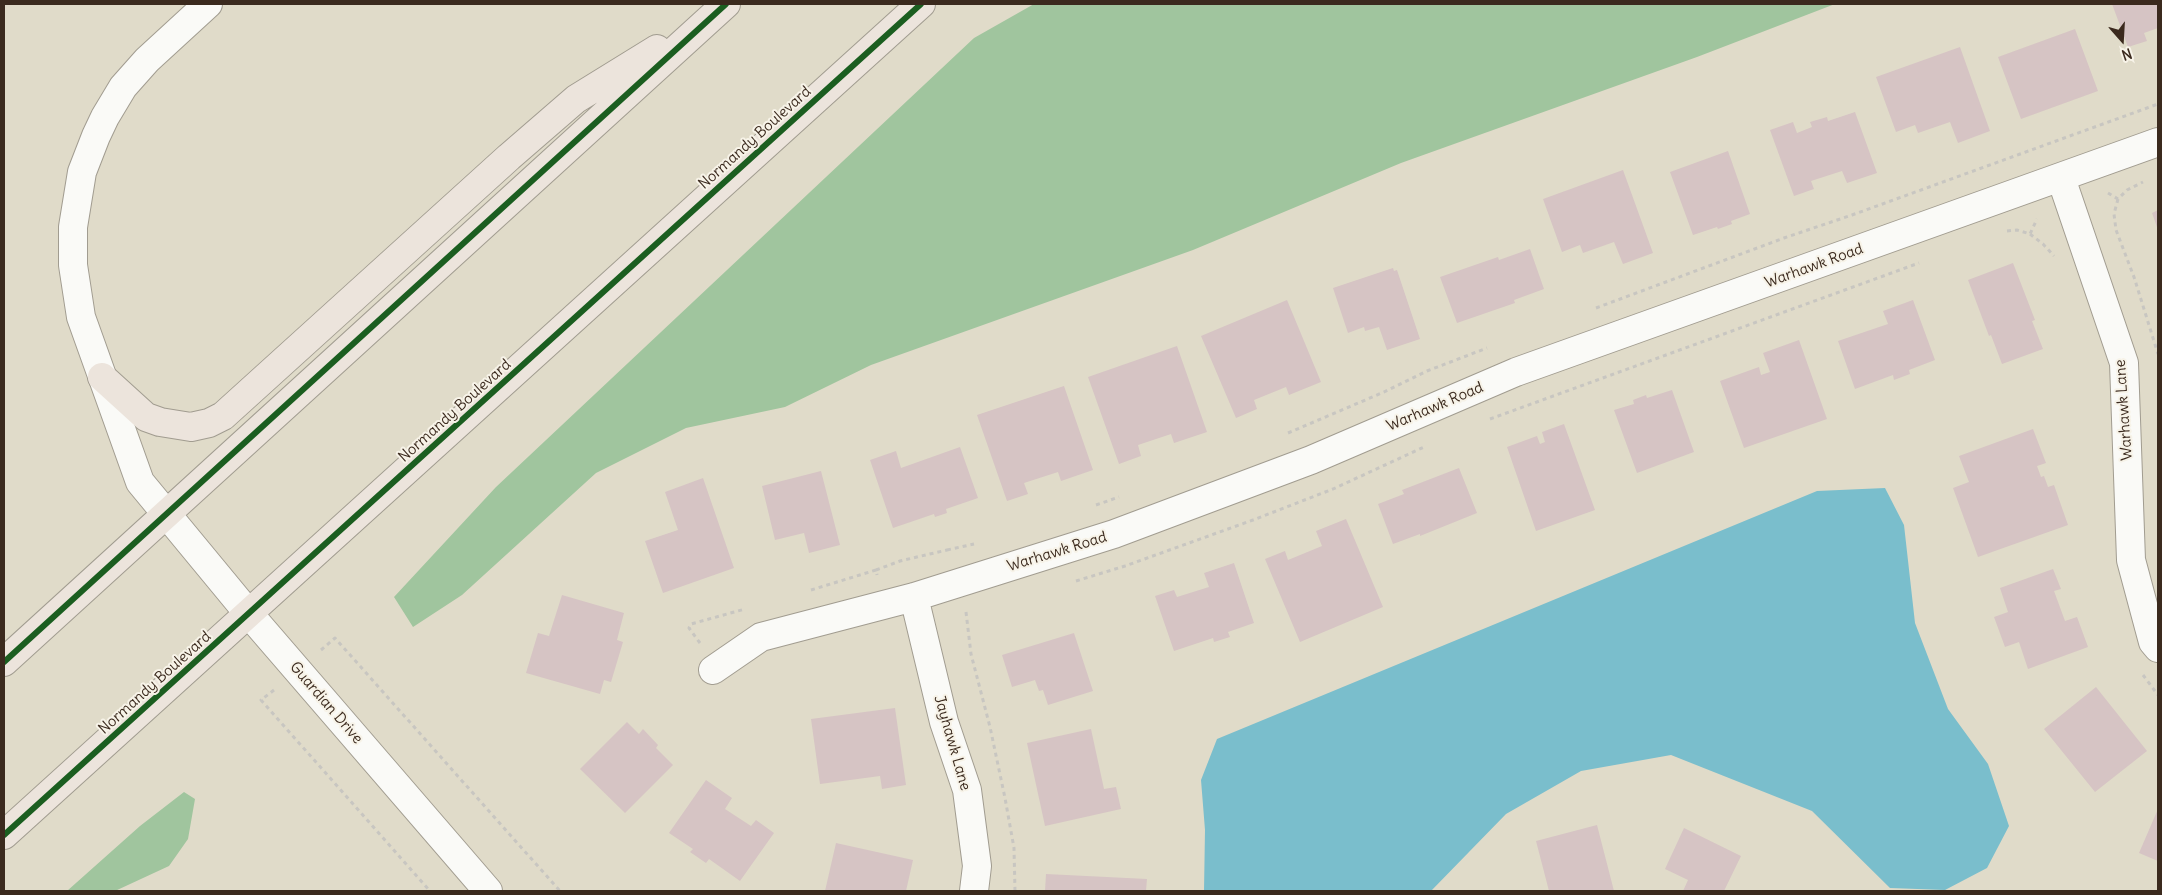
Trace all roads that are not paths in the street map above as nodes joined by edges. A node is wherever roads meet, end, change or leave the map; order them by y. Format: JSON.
{"nodes":[{"id":1,"x":208,"y":4,"type":"edge"},
{"id":2,"x":922,"y":4,"type":"edge"},
{"id":3,"x":721,"y":8,"type":"edge"},
{"id":4,"x":2158,"y":142,"type":"edge"},
{"id":5,"x":2061,"y":178,"type":"junction"},
{"id":6,"x":102,"y":377,"type":"junction"},
{"id":7,"x":165,"y":514,"type":"junction"},
{"id":8,"x":914,"y":596,"type":"junction"},
{"id":9,"x":249,"y":614,"type":"junction"},
{"id":10,"x":2158,"y":648,"type":"edge"},
{"id":11,"x":4,"y":662,"type":"edge"},
{"id":12,"x":716,"y":668,"type":"road end"},
{"id":13,"x":4,"y":835,"type":"edge"},
{"id":14,"x":488,"y":891,"type":"edge"},
{"id":15,"x":974,"y":891,"type":"edge"}],
"edges":[{"from":1,"to":6,"type":"street","name":"Guardian Drive"},
{"from":2,"to":9,"type":"main road","name":"Normandy Boulevard"},
{"from":3,"to":6,"type":"main road"},
{"from":3,"to":7,"type":"main road"},
{"from":4,"to":5,"type":"street","name":"Warhawk Road"},
{"from":5,"to":8,"type":"street","name":"Warhawk Road"},
{"from":5,"to":10,"type":"street","name":"Warhawk Lane"},
{"from":6,"to":7,"type":"street","name":"Guardian Drive"},
{"from":7,"to":9,"type":"street","name":"Guardian Drive"},
{"from":7,"to":11,"type":"main road"},
{"from":8,"to":12,"type":"street","name":"Warhawk Road"},
{"from":8,"to":15,"type":"street","name":"Jayhawk Lane"},
{"from":9,"to":13,"type":"main road","name":"Normandy Boulevard"},
{"from":9,"to":14,"type":"street","name":"Guardian Drive"}]}
